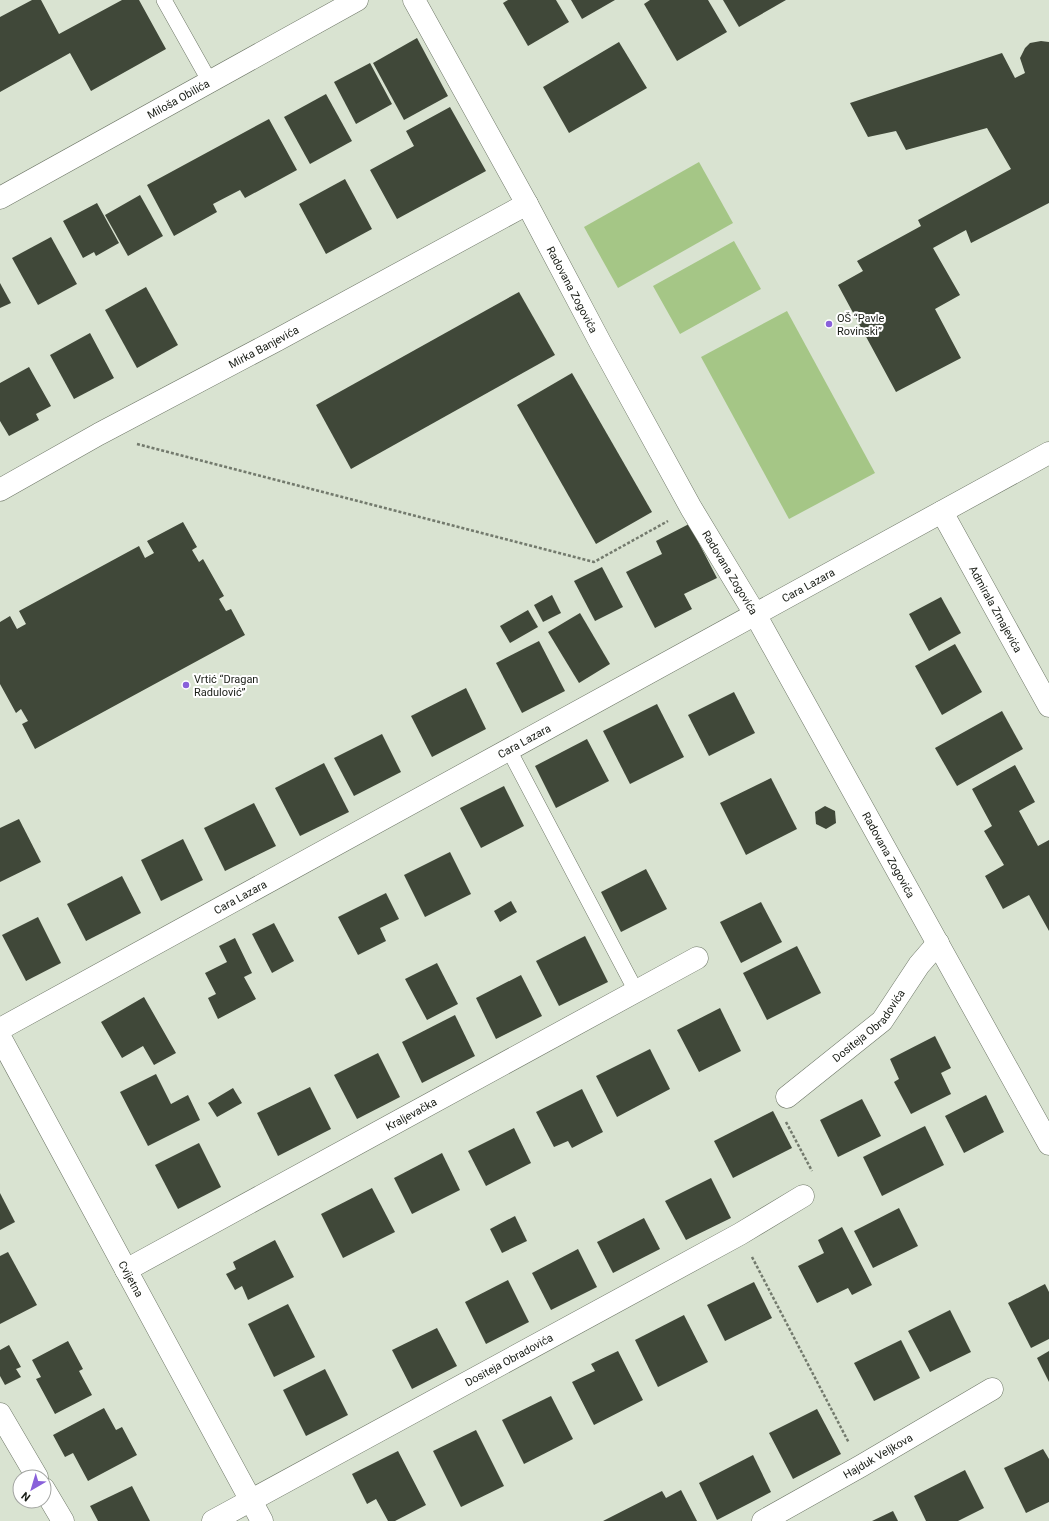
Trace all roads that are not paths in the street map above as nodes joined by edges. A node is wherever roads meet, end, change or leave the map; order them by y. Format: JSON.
{"nodes":[{"id":1,"x":164,"y":0,"type":"edge"},
{"id":2,"x":357,"y":0,"type":"edge"},
{"id":3,"x":414,"y":0,"type":"edge"},
{"id":4,"x":210,"y":82,"type":"junction"},
{"id":5,"x":0,"y":198,"type":"edge"},
{"id":6,"x":527,"y":204,"type":"junction"},
{"id":7,"x":1049,"y":453,"type":"edge"},
{"id":8,"x":0,"y":490,"type":"edge"},
{"id":9,"x":942,"y":512,"type":"junction"},
{"id":10,"x":755,"y":614,"type":"junction"},
{"id":11,"x":1049,"y":706,"type":"edge"},
{"id":12,"x":509,"y":750,"type":"junction"},
{"id":13,"x":938,"y":943,"type":"junction"},
{"id":14,"x":697,"y":958,"type":"dead end"},
{"id":15,"x":636,"y":992,"type":"junction"},
{"id":16,"x":0,"y":1029,"type":"edge"},
{"id":17,"x":0,"y":1037,"type":"edge"},
{"id":18,"x":787,"y":1097,"type":"road end"},
{"id":19,"x":1049,"y":1144,"type":"edge"},
{"id":20,"x":803,"y":1196,"type":"road end"},
{"id":21,"x":126,"y":1270,"type":"junction"},
{"id":22,"x":992,"y":1389,"type":"dead end"},
{"id":23,"x":0,"y":1414,"type":"edge"},
{"id":24,"x":32,"y":1469,"type":"edge"},
{"id":25,"x":250,"y":1500,"type":"junction"},
{"id":26,"x":52,"y":1503,"type":"edge"},
{"id":27,"x":62,"y":1521,"type":"edge"},
{"id":28,"x":213,"y":1521,"type":"edge"},
{"id":29,"x":262,"y":1521,"type":"edge"},
{"id":30,"x":763,"y":1521,"type":"edge"}],
"edges":[{"from":1,"to":4,"type":"lane"},
{"from":2,"to":4,"type":"street","name":"Miloša Obilića"},
{"from":3,"to":6,"type":"street","name":"Radovana Zogovića"},
{"from":4,"to":5,"type":"street","name":"Miloša Obilića"},
{"from":6,"to":8,"type":"street","name":"Mirka Banjevića"},
{"from":6,"to":10,"type":"street","name":"Radovana Zogovića"},
{"from":7,"to":9,"type":"street","name":"Cara Lazara"},
{"from":9,"to":10,"type":"street","name":"Cara Lazara"},
{"from":9,"to":11,"type":"street","name":"Admirala Zmajevića"},
{"from":10,"to":12,"type":"street","name":"Cara Lazara"},
{"from":10,"to":13,"type":"street","name":"Radovana Zogovića"},
{"from":12,"to":15,"type":"lane"},
{"from":12,"to":16,"type":"street","name":"Cara Lazara"},
{"from":13,"to":18,"type":"street","name":"Dositeja Obradovića"},
{"from":13,"to":19,"type":"street","name":"Radovana Zogovića"},
{"from":14,"to":15,"type":"street","name":"Kraljevačka"},
{"from":15,"to":21,"type":"street","name":"Kraljevačka"},
{"from":17,"to":21,"type":"street","name":"Cvijetna"},
{"from":20,"to":25,"type":"street","name":"Dositeja Obradovića"},
{"from":21,"to":25,"type":"street","name":"Cvijetna"},
{"from":22,"to":30,"type":"street","name":"Hajduk Veljkova"},
{"from":23,"to":24,"type":"street"},
{"from":25,"to":28,"type":"street","name":"Dositeja Obradovića"},
{"from":25,"to":29,"type":"street","name":"Cvijetna"},
{"from":26,"to":27,"type":"street"}]}
